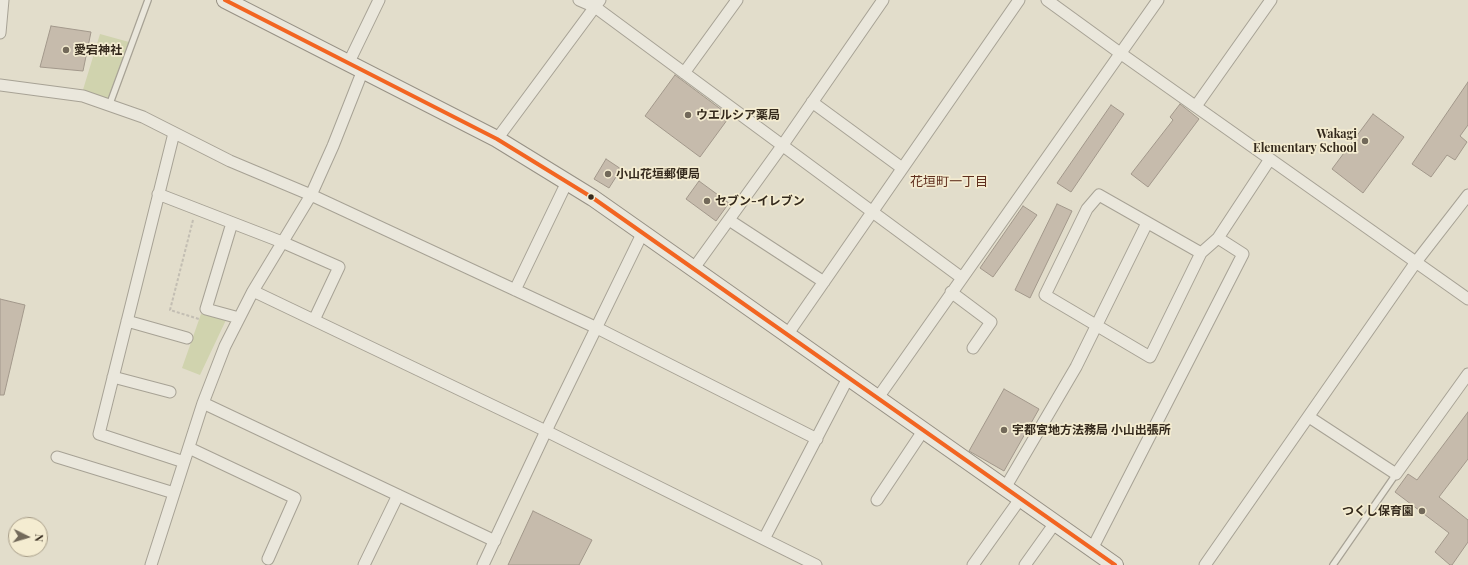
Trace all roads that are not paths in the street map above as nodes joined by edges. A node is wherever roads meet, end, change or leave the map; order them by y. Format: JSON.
{"nodes":[{"id":1,"x":3,"y":0,"type":"edge"},
{"id":2,"x":148,"y":0,"type":"edge"},
{"id":3,"x":225,"y":0,"type":"edge"},
{"id":4,"x":379,"y":0,"type":"edge"},
{"id":5,"x":579,"y":0,"type":"edge"},
{"id":6,"x":737,"y":0,"type":"edge"},
{"id":7,"x":883,"y":0,"type":"edge"},
{"id":8,"x":1019,"y":0,"type":"edge"},
{"id":9,"x":1047,"y":0,"type":"edge"},
{"id":10,"x":1158,"y":0,"type":"edge"},
{"id":11,"x":1271,"y":0,"type":"edge"},
{"id":12,"x":598,"y":4,"type":"edge"},
{"id":13,"x":0,"y":33,"type":"edge"},
{"id":14,"x":1120,"y":53,"type":"junction"},
{"id":15,"x":348,"y":62,"type":"junction"},
{"id":16,"x":363,"y":70,"type":"junction"},
{"id":17,"x":684,"y":73,"type":"junction"},
{"id":18,"x":0,"y":84,"type":"edge"},
{"id":19,"x":812,"y":102,"type":"junction"},
{"id":20,"x":109,"y":106,"type":"junction"},
{"id":21,"x":1196,"y":106,"type":"junction"},
{"id":22,"x":174,"y":133,"type":"junction"},
{"id":23,"x":497,"y":139,"type":"junction"},
{"id":24,"x":782,"y":146,"type":"junction"},
{"id":25,"x":1270,"y":159,"type":"junction"},
{"id":26,"x":902,"y":168,"type":"junction"},
{"id":27,"x":567,"y":182,"type":"junction"},
{"id":28,"x":158,"y":194,"type":"junction"},
{"id":29,"x":311,"y":195,"type":"junction"},
{"id":30,"x":1468,"y":195,"type":"edge"},
{"id":31,"x":871,"y":212,"type":"junction"},
{"id":32,"x":729,"y":220,"type":"junction"},
{"id":33,"x":232,"y":223,"type":"junction"},
{"id":34,"x":1147,"y":223,"type":"junction"},
{"id":35,"x":643,"y":232,"type":"junction"},
{"id":36,"x":1218,"y":238,"type":"junction"},
{"id":37,"x":282,"y":242,"type":"junction"},
{"id":38,"x":1201,"y":253,"type":"junction"},
{"id":39,"x":1416,"y":262,"type":"junction"},
{"id":40,"x":694,"y":268,"type":"junction"},
{"id":41,"x":962,"y":278,"type":"junction"},
{"id":42,"x":824,"y":282,"type":"junction"},
{"id":43,"x":515,"y":290,"type":"junction"},
{"id":44,"x":253,"y":291,"type":"junction"},
{"id":45,"x":951,"y":292,"type":"junction"},
{"id":46,"x":1468,"y":299,"type":"edge"},
{"id":47,"x":239,"y":318,"type":"junction"},
{"id":48,"x":127,"y":320,"type":"junction"},
{"id":49,"x":314,"y":320,"type":"junction"},
{"id":50,"x":1096,"y":326,"type":"junction"},
{"id":51,"x":597,"y":328,"type":"junction"},
{"id":52,"x":787,"y":335,"type":"junction"},
{"id":53,"x":186,"y":338,"type":"dead end"},
{"id":54,"x":973,"y":348,"type":"dead end"},
{"id":55,"x":1468,"y":374,"type":"edge"},
{"id":56,"x":113,"y":377,"type":"junction"},
{"id":57,"x":848,"y":378,"type":"junction"},
{"id":58,"x":170,"y":392,"type":"dead end"},
{"id":59,"x":877,"y":399,"type":"junction"},
{"id":60,"x":203,"y":403,"type":"junction"},
{"id":61,"x":1309,"y":417,"type":"junction"},
{"id":62,"x":924,"y":431,"type":"junction"},
{"id":63,"x":546,"y":432,"type":"junction"},
{"id":64,"x":817,"y":439,"type":"junction"},
{"id":65,"x":189,"y":448,"type":"junction"},
{"id":66,"x":57,"y":457,"type":"dead end"},
{"id":67,"x":184,"y":462,"type":"junction"},
{"id":68,"x":1396,"y":474,"type":"junction"},
{"id":69,"x":1005,"y":488,"type":"junction"},
{"id":70,"x":174,"y":493,"type":"junction"},
{"id":71,"x":398,"y":495,"type":"junction"},
{"id":72,"x":1020,"y":499,"type":"junction"},
{"id":73,"x":877,"y":500,"type":"dead end"},
{"id":74,"x":1055,"y":523,"type":"junction"},
{"id":75,"x":764,"y":538,"type":"junction"},
{"id":76,"x":495,"y":541,"type":"junction"},
{"id":77,"x":1092,"y":549,"type":"junction"},
{"id":78,"x":268,"y":559,"type":"dead end"},
{"id":79,"x":1108,"y":563,"type":"edge"},
{"id":80,"x":151,"y":565,"type":"edge"},
{"id":81,"x":364,"y":565,"type":"edge"},
{"id":82,"x":483,"y":565,"type":"edge"},
{"id":83,"x":816,"y":565,"type":"edge"},
{"id":84,"x":974,"y":565,"type":"edge"},
{"id":85,"x":1025,"y":565,"type":"edge"},
{"id":86,"x":1204,"y":565,"type":"edge"},
{"id":87,"x":1333,"y":565,"type":"edge"}],
"edges":[{"from":1,"to":13,"type":"street"},
{"from":2,"to":20,"type":"lane"},
{"from":3,"to":15,"type":"main road"},
{"from":4,"to":15,"type":"street"},
{"from":5,"to":12,"type":"street"},
{"from":6,"to":17,"type":"street"},
{"from":7,"to":19,"type":"street"},
{"from":8,"to":26,"type":"street"},
{"from":9,"to":14,"type":"street"},
{"from":10,"to":14,"type":"street"},
{"from":11,"to":21,"type":"street"},
{"from":12,"to":17,"type":"street"},
{"from":12,"to":23,"type":"street"},
{"from":14,"to":21,"type":"street"},
{"from":14,"to":41,"type":"street"},
{"from":15,"to":16,"type":"main road"},
{"from":16,"to":23,"type":"main road"},
{"from":16,"to":29,"type":"street"},
{"from":17,"to":24,"type":"street"},
{"from":18,"to":20,"type":"street"},
{"from":19,"to":24,"type":"street"},
{"from":19,"to":26,"type":"street"},
{"from":20,"to":22,"type":"street"},
{"from":21,"to":25,"type":"street"},
{"from":22,"to":28,"type":"street"},
{"from":22,"to":29,"type":"street"},
{"from":23,"to":27,"type":"main road"},
{"from":24,"to":31,"type":"street"},
{"from":24,"to":32,"type":"street"},
{"from":25,"to":36,"type":"street"},
{"from":25,"to":39,"type":"street"},
{"from":26,"to":31,"type":"street"},
{"from":27,"to":35,"type":"main road"},
{"from":27,"to":43,"type":"street"},
{"from":28,"to":33,"type":"street"},
{"from":28,"to":48,"type":"street"},
{"from":29,"to":37,"type":"street"},
{"from":29,"to":43,"type":"street"},
{"from":30,"to":39,"type":"street"},
{"from":31,"to":41,"type":"street"},
{"from":31,"to":42,"type":"street"},
{"from":32,"to":40,"type":"street"},
{"from":32,"to":42,"type":"street"},
{"from":33,"to":37,"type":"street"},
{"from":33,"to":47,"type":"street"},
{"from":34,"to":38,"type":"street"},
{"from":34,"to":50,"type":"street"},
{"from":34,"to":50,"type":"street"},
{"from":35,"to":40,"type":"main road"},
{"from":35,"to":51,"type":"street"},
{"from":36,"to":38,"type":"street"},
{"from":36,"to":77,"type":"street"},
{"from":37,"to":44,"type":"street"},
{"from":37,"to":49,"type":"street"},
{"from":38,"to":50,"type":"street"},
{"from":39,"to":46,"type":"street"},
{"from":39,"to":61,"type":"street"},
{"from":40,"to":52,"type":"main road"},
{"from":41,"to":45,"type":"street"},
{"from":42,"to":52,"type":"street"},
{"from":43,"to":51,"type":"street"},
{"from":44,"to":47,"type":"street"},
{"from":44,"to":49,"type":"street"},
{"from":45,"to":54,"type":"street"},
{"from":45,"to":59,"type":"street"},
{"from":47,"to":60,"type":"street"},
{"from":48,"to":53,"type":"street"},
{"from":48,"to":56,"type":"street"},
{"from":49,"to":63,"type":"street"},
{"from":50,"to":69,"type":"street"},
{"from":51,"to":63,"type":"street"},
{"from":51,"to":64,"type":"street"},
{"from":52,"to":57,"type":"main road"},
{"from":55,"to":68,"type":"street"},
{"from":56,"to":58,"type":"street"},
{"from":56,"to":67,"type":"street"},
{"from":57,"to":59,"type":"main road"},
{"from":57,"to":64,"type":"street"},
{"from":59,"to":62,"type":"main road"},
{"from":60,"to":65,"type":"street"},
{"from":60,"to":71,"type":"street"},
{"from":61,"to":68,"type":"street"},
{"from":61,"to":86,"type":"street"},
{"from":62,"to":69,"type":"main road"},
{"from":62,"to":73,"type":"street"},
{"from":63,"to":75,"type":"street"},
{"from":63,"to":76,"type":"street"},
{"from":64,"to":75,"type":"street"},
{"from":65,"to":67,"type":"street"},
{"from":65,"to":78,"type":"street"},
{"from":66,"to":70,"type":"street"},
{"from":67,"to":70,"type":"street"},
{"from":68,"to":87,"type":"lane"},
{"from":69,"to":72,"type":"main road"},
{"from":70,"to":80,"type":"street"},
{"from":71,"to":76,"type":"street"},
{"from":71,"to":81,"type":"street"},
{"from":72,"to":74,"type":"main road"},
{"from":72,"to":84,"type":"street"},
{"from":74,"to":77,"type":"main road"},
{"from":74,"to":85,"type":"street"},
{"from":75,"to":83,"type":"street"},
{"from":76,"to":82,"type":"street"},
{"from":77,"to":79,"type":"main road"}]}
